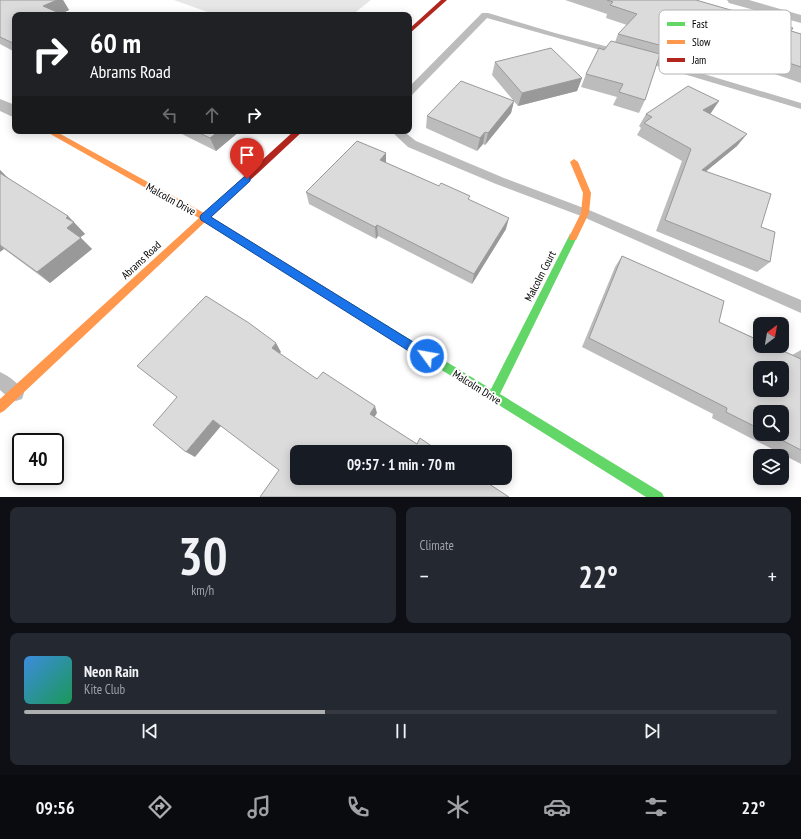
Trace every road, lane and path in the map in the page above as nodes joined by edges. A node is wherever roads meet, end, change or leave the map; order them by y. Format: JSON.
{"nodes":[{"id":1,"x":444,"y":0,"type":"edge"},
{"id":2,"x":734,"y":0,"type":"edge"},
{"id":3,"x":769,"y":10,"type":"edge"},
{"id":4,"x":791,"y":16,"type":"edge"},
{"id":5,"x":801,"y":19,"type":"edge"},
{"id":6,"x":412,"y":29,"type":"edge"},
{"id":7,"x":659,"y":64,"type":"edge"},
{"id":8,"x":693,"y":74,"type":"edge"},
{"id":9,"x":412,"y":90,"type":"edge"},
{"id":10,"x":0,"y":104,"type":"edge"},
{"id":11,"x":801,"y":106,"type":"edge"},
{"id":12,"x":12,"y":110,"type":"edge"},
{"id":13,"x":54,"y":134,"type":"edge"},
{"id":14,"x":297,"y":134,"type":"edge"},
{"id":15,"x":400,"y":134,"type":"edge"},
{"id":16,"x":574,"y":162,"type":"dead end"},
{"id":17,"x":585,"y":213,"type":"junction"},
{"id":18,"x":204,"y":217,"type":"junction"},
{"id":19,"x":801,"y":307,"type":"edge"},
{"id":20,"x":0,"y":380,"type":"edge"},
{"id":21,"x":16,"y":393,"type":"junction"},
{"id":22,"x":493,"y":397,"type":"junction"},
{"id":23,"x":0,"y":407,"type":"edge"},
{"id":24,"x":658,"y":497,"type":"edge"}],
"edges":[{"from":1,"to":6,"type":"street"},
{"from":2,"to":3,"type":"street"},
{"from":4,"to":5,"type":"street"},
{"from":7,"to":9,"type":"lane"},
{"from":8,"to":11,"type":"lane"},
{"from":10,"to":12,"type":"street"},
{"from":13,"to":18,"type":"street","name":"Malcolm Drive"},
{"from":14,"to":18,"type":"street","name":"Abrams Road"},
{"from":15,"to":17,"type":"lane"},
{"from":16,"to":17,"type":"street","name":"Malcolm Court"},
{"from":17,"to":19,"type":"lane"},
{"from":17,"to":22,"type":"street","name":"Malcolm Court"},
{"from":18,"to":21,"type":"street","name":"Abrams Road"},
{"from":18,"to":22,"type":"street","name":"Malcolm Drive"},
{"from":20,"to":21,"type":"lane"},
{"from":21,"to":23,"type":"street","name":"Abrams Road"},
{"from":22,"to":24,"type":"street","name":"Malcolm Drive"}]}
